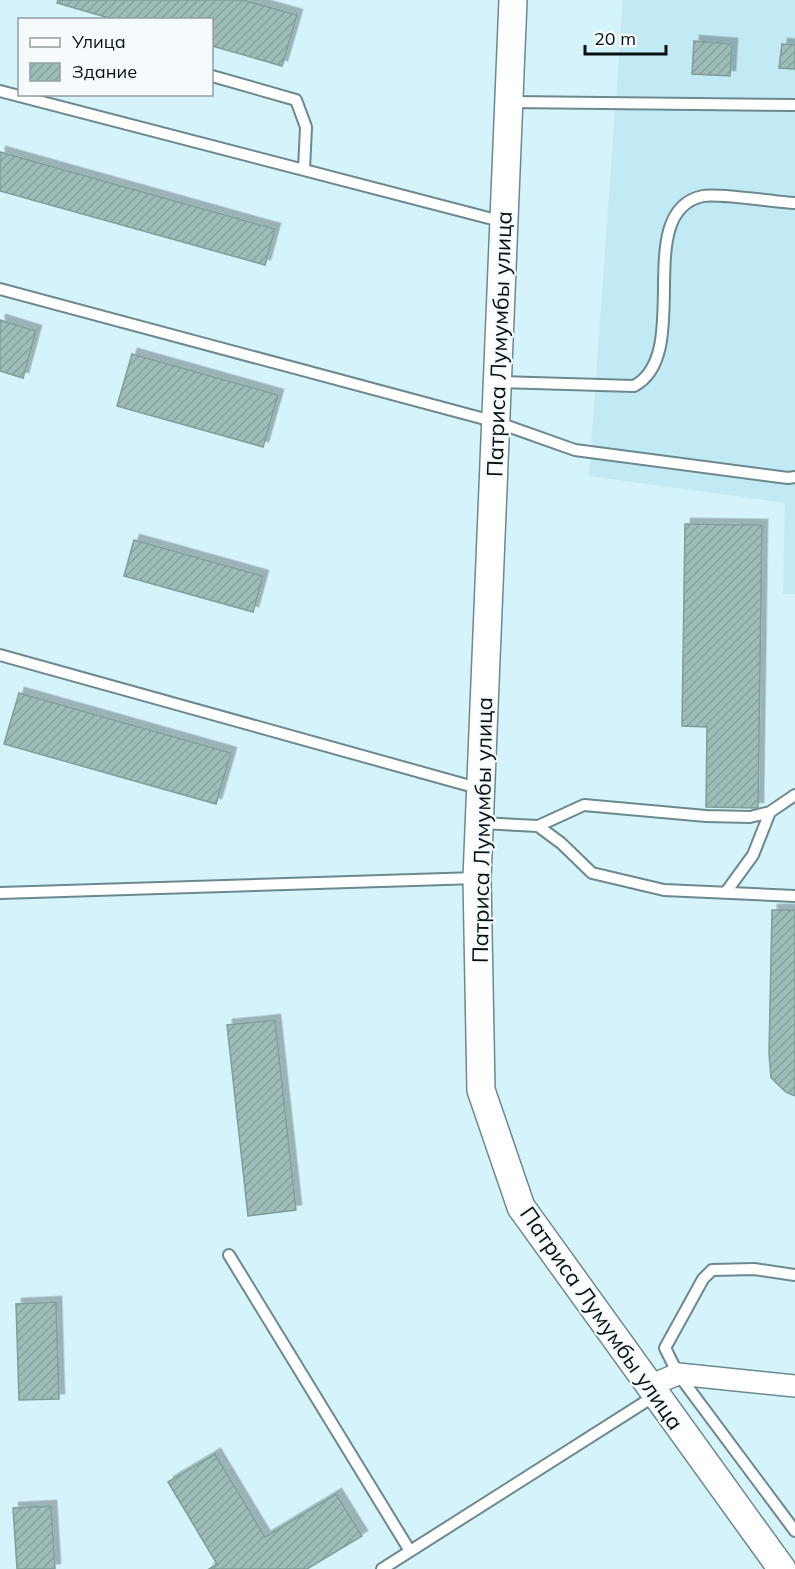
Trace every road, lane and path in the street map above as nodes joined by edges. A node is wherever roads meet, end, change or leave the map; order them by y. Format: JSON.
{"nodes":[{"id":1,"x":513,"y":0,"type":"edge"},
{"id":2,"x":213,"y":76,"type":"edge"},
{"id":3,"x":0,"y":90,"type":"edge"},
{"id":4,"x":18,"y":95,"type":"edge"},
{"id":5,"x":23,"y":96,"type":"edge"},
{"id":6,"x":509,"y":102,"type":"junction"},
{"id":7,"x":795,"y":105,"type":"edge"},
{"id":8,"x":304,"y":170,"type":"junction"},
{"id":9,"x":795,"y":204,"type":"edge"},
{"id":10,"x":504,"y":222,"type":"junction"},
{"id":11,"x":0,"y":289,"type":"edge"},
{"id":12,"x":498,"y":382,"type":"junction"},
{"id":13,"x":496,"y":422,"type":"junction"},
{"id":14,"x":795,"y":477,"type":"edge"},
{"id":15,"x":0,"y":655,"type":"edge"},
{"id":16,"x":481,"y":789,"type":"junction"},
{"id":17,"x":795,"y":795,"type":"edge"},
{"id":18,"x":770,"y":812,"type":"junction"},
{"id":19,"x":481,"y":823,"type":"junction"},
{"id":20,"x":538,"y":826,"type":"junction"},
{"id":21,"x":477,"y":878,"type":"junction"},
{"id":22,"x":726,"y":892,"type":"junction"},
{"id":23,"x":0,"y":893,"type":"edge"},
{"id":24,"x":795,"y":896,"type":"edge"},
{"id":25,"x":230,"y":1256,"type":"dead end"},
{"id":26,"x":795,"y":1275,"type":"edge"},
{"id":27,"x":678,"y":1374,"type":"junction"},
{"id":28,"x":795,"y":1386,"type":"edge"},
{"id":29,"x":653,"y":1390,"type":"junction"},
{"id":30,"x":795,"y":1531,"type":"edge"},
{"id":31,"x":410,"y":1551,"type":"junction"},
{"id":32,"x":382,"y":1569,"type":"edge"},
{"id":33,"x":782,"y":1569,"type":"edge"}],
"edges":[{"from":1,"to":6,"type":"street","name":"Патриса Лумумбы улица"},
{"from":2,"to":8,"type":"lane"},
{"from":3,"to":4,"type":"lane"},
{"from":5,"to":8,"type":"lane"},
{"from":6,"to":7,"type":"lane"},
{"from":6,"to":10,"type":"street","name":"Патриса Лумумбы улица"},
{"from":8,"to":10,"type":"lane"},
{"from":9,"to":12,"type":"lane"},
{"from":10,"to":12,"type":"street","name":"Патриса Лумумбы улица"},
{"from":11,"to":13,"type":"lane"},
{"from":12,"to":13,"type":"street","name":"Патриса Лумумбы улица"},
{"from":13,"to":14,"type":"lane"},
{"from":13,"to":16,"type":"street","name":"Патриса Лумумбы улица"},
{"from":15,"to":16,"type":"lane"},
{"from":16,"to":19,"type":"street","name":"Патриса Лумумбы улица"},
{"from":17,"to":18,"type":"lane"},
{"from":18,"to":20,"type":"lane"},
{"from":18,"to":22,"type":"lane"},
{"from":19,"to":20,"type":"lane"},
{"from":19,"to":21,"type":"street","name":"Патриса Лумумбы улица"},
{"from":20,"to":22,"type":"lane"},
{"from":21,"to":23,"type":"lane"},
{"from":21,"to":29,"type":"street","name":"Патриса Лумумбы улица"},
{"from":22,"to":24,"type":"lane"},
{"from":25,"to":31,"type":"lane"},
{"from":26,"to":27,"type":"lane"},
{"from":27,"to":28,"type":"street"},
{"from":27,"to":29,"type":"street"},
{"from":27,"to":30,"type":"lane"},
{"from":29,"to":31,"type":"lane"},
{"from":29,"to":33,"type":"street","name":"Патриса Лумумбы улица"},
{"from":31,"to":32,"type":"lane"}]}
